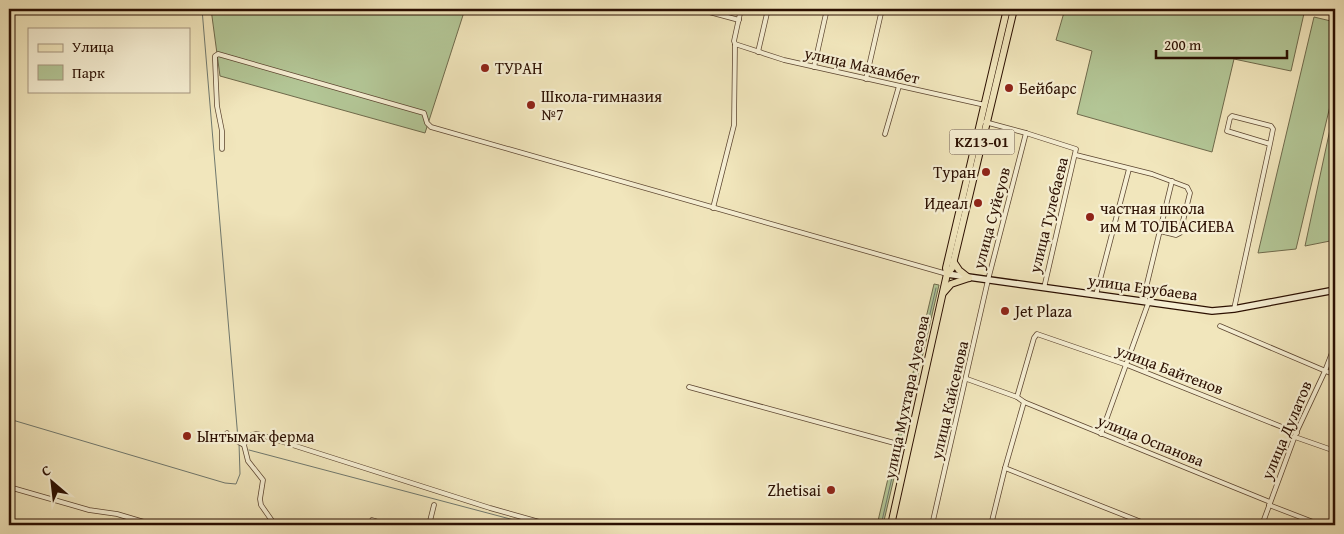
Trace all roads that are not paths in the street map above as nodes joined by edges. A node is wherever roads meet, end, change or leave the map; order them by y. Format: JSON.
{"nodes":[{"id":1,"x":698,"y":9,"type":"edge"},
{"id":2,"x":742,"y":9,"type":"edge"},
{"id":3,"x":768,"y":9,"type":"edge"},
{"id":4,"x":828,"y":9,"type":"edge"},
{"id":5,"x":882,"y":9,"type":"edge"},
{"id":6,"x":1007,"y":9,"type":"edge"},
{"id":7,"x":1014,"y":9,"type":"edge"},
{"id":8,"x":739,"y":20,"type":"junction"},
{"id":9,"x":735,"y":44,"type":"junction"},
{"id":10,"x":758,"y":52,"type":"junction"},
{"id":11,"x":814,"y":67,"type":"junction"},
{"id":12,"x":866,"y":79,"type":"junction"},
{"id":13,"x":899,"y":86,"type":"junction"},
{"id":14,"x":987,"y":106,"type":"junction"},
{"id":15,"x":984,"y":122,"type":"junction"},
{"id":16,"x":1026,"y":133,"type":"junction"},
{"id":17,"x":885,"y":134,"type":"dead end"},
{"id":18,"x":1270,"y":144,"type":"junction"},
{"id":19,"x":222,"y":149,"type":"dead end"},
{"id":20,"x":1076,"y":155,"type":"junction"},
{"id":21,"x":1129,"y":169,"type":"junction"},
{"id":22,"x":1172,"y":181,"type":"junction"},
{"id":23,"x":713,"y":208,"type":"junction"},
{"id":24,"x":1160,"y":231,"type":"junction"},
{"id":25,"x":953,"y":261,"type":"junction"},
{"id":26,"x":947,"y":274,"type":"junction"},
{"id":27,"x":969,"y":278,"type":"junction"},
{"id":28,"x":988,"y":280,"type":"junction"},
{"id":29,"x":1044,"y":288,"type":"junction"},
{"id":30,"x":1335,"y":290,"type":"edge"},
{"id":31,"x":943,"y":293,"type":"junction"},
{"id":32,"x":1096,"y":295,"type":"junction"},
{"id":33,"x":1146,"y":301,"type":"junction"},
{"id":34,"x":1234,"y":309,"type":"junction"},
{"id":35,"x":1220,"y":326,"type":"dead end"},
{"id":36,"x":1335,"y":345,"type":"edge"},
{"id":37,"x":1127,"y":365,"type":"junction"},
{"id":38,"x":1325,"y":371,"type":"junction"},
{"id":39,"x":1335,"y":375,"type":"edge"},
{"id":40,"x":967,"y":379,"type":"junction"},
{"id":41,"x":689,"y":387,"type":"dead end"},
{"id":42,"x":1017,"y":397,"type":"junction"},
{"id":43,"x":1024,"y":402,"type":"junction"},
{"id":44,"x":228,"y":433,"type":"dead end"},
{"id":45,"x":1102,"y":434,"type":"junction"},
{"id":46,"x":1296,"y":434,"type":"junction"},
{"id":47,"x":240,"y":443,"type":"junction"},
{"id":48,"x":910,"y":447,"type":"junction"},
{"id":49,"x":1335,"y":451,"type":"edge"},
{"id":50,"x":1005,"y":468,"type":"junction"},
{"id":51,"x":9,"y":487,"type":"edge"},
{"id":52,"x":1269,"y":503,"type":"junction"},
{"id":53,"x":434,"y":505,"type":"dead end"},
{"id":54,"x":372,"y":520,"type":"dead end"},
{"id":55,"x":141,"y":523,"type":"edge"},
{"id":56,"x":154,"y":525,"type":"edge"},
{"id":57,"x":275,"y":525,"type":"edge"},
{"id":58,"x":388,"y":525,"type":"edge"},
{"id":59,"x":430,"y":525,"type":"edge"},
{"id":60,"x":550,"y":525,"type":"edge"},
{"id":61,"x":891,"y":525,"type":"edge"},
{"id":62,"x":932,"y":525,"type":"edge"},
{"id":63,"x":991,"y":525,"type":"edge"},
{"id":64,"x":1149,"y":525,"type":"edge"},
{"id":65,"x":1262,"y":525,"type":"edge"},
{"id":66,"x":1321,"y":525,"type":"edge"}],
"edges":[{"from":1,"to":8,"type":"street"},
{"from":2,"to":8,"type":"street"},
{"from":3,"to":10,"type":"street"},
{"from":4,"to":11,"type":"street"},
{"from":5,"to":12,"type":"street"},
{"from":6,"to":14,"type":"main road","name":"улица Мухтара Ауезова","number":"KZ13-01"},
{"from":7,"to":14,"type":"main road","name":"улица Мухтара Ауезова","number":"KZ13-01"},
{"from":8,"to":9,"type":"street"},
{"from":9,"to":10,"type":"street","name":"улица Махамбет"},
{"from":9,"to":23,"type":"street"},
{"from":10,"to":11,"type":"street","name":"улица Махамбет"},
{"from":11,"to":12,"type":"street","name":"улица Махамбет"},
{"from":12,"to":13,"type":"street","name":"улица Махамбет"},
{"from":13,"to":14,"type":"street","name":"улица Махамбет"},
{"from":13,"to":17,"type":"street"},
{"from":14,"to":15,"type":"main road","name":"улица Мухтара Ауезова","number":"KZ13-01"},
{"from":15,"to":16,"type":"street"},
{"from":15,"to":25,"type":"main road","name":"улица Мухтара Ауезова","number":"KZ13-01"},
{"from":15,"to":26,"type":"main road","name":"улица Мухтара Ауезова","number":"KZ13-01"},
{"from":16,"to":20,"type":"street","name":"улица Тулебаева"},
{"from":16,"to":28,"type":"street","name":"улица Суйеуов"},
{"from":18,"to":18,"type":"street"},
{"from":18,"to":34,"type":"street"},
{"from":19,"to":23,"type":"street"},
{"from":20,"to":21,"type":"street"},
{"from":20,"to":29,"type":"street","name":"улица Тулебаева"},
{"from":21,"to":22,"type":"street"},
{"from":21,"to":32,"type":"street"},
{"from":22,"to":24,"type":"street"},
{"from":22,"to":24,"type":"street"},
{"from":23,"to":26,"type":"street"},
{"from":24,"to":33,"type":"street"},
{"from":25,"to":26,"type":"main road","name":"улица Мухтара Ауезова","number":"KZ13-01"},
{"from":25,"to":27,"type":"main road"},
{"from":26,"to":27,"type":"street","name":"улица Ерубаева"},
{"from":26,"to":31,"type":"main road","name":"улица Мухтара Ауезова","number":"KZ13-01"},
{"from":27,"to":28,"type":"street","name":"улица Ерубаева"},
{"from":27,"to":31,"type":"main road"},
{"from":28,"to":29,"type":"street","name":"улица Ерубаева"},
{"from":28,"to":40,"type":"street","name":"улица Кайсенова"},
{"from":29,"to":32,"type":"street","name":"улица Ерубаева"},
{"from":30,"to":34,"type":"street","name":"улица Ерубаева"},
{"from":31,"to":48,"type":"main road","name":"улица Мухтара Ауезова","number":"KZ13-01"},
{"from":32,"to":33,"type":"street","name":"улица Ерубаева"},
{"from":33,"to":34,"type":"street","name":"улица Ерубаева"},
{"from":33,"to":37,"type":"street"},
{"from":35,"to":38,"type":"street"},
{"from":36,"to":38,"type":"street","name":"улица Дулатов"},
{"from":37,"to":42,"type":"street","name":"улица Байтенов"},
{"from":37,"to":45,"type":"street"},
{"from":37,"to":46,"type":"street","name":"улица Байтенов"},
{"from":38,"to":39,"type":"street"},
{"from":38,"to":46,"type":"street","name":"улица Дулатов"},
{"from":40,"to":42,"type":"street","name":"улица Оспанова"},
{"from":40,"to":62,"type":"street","name":"улица Кайсенова"},
{"from":41,"to":48,"type":"street"},
{"from":42,"to":43,"type":"street","name":"улица Оспанова"},
{"from":43,"to":45,"type":"street","name":"улица Оспанова"},
{"from":43,"to":50,"type":"street"},
{"from":44,"to":47,"type":"street"},
{"from":45,"to":52,"type":"street","name":"улица Оспанова"},
{"from":46,"to":49,"type":"street","name":"улица Байтенов"},
{"from":46,"to":52,"type":"street","name":"улица Дулатов"},
{"from":47,"to":57,"type":"street"},
{"from":47,"to":60,"type":"street"},
{"from":48,"to":61,"type":"main road","name":"улица Мухтара Ауезова","number":"KZ13-01"},
{"from":50,"to":63,"type":"street"},
{"from":50,"to":64,"type":"street"},
{"from":51,"to":55,"type":"street"},
{"from":52,"to":65,"type":"street","name":"улица Дулатов"},
{"from":52,"to":66,"type":"street","name":"улица Оспанова"},
{"from":53,"to":59,"type":"street"},
{"from":54,"to":58,"type":"street"},
{"from":55,"to":56,"type":"street"}]}
